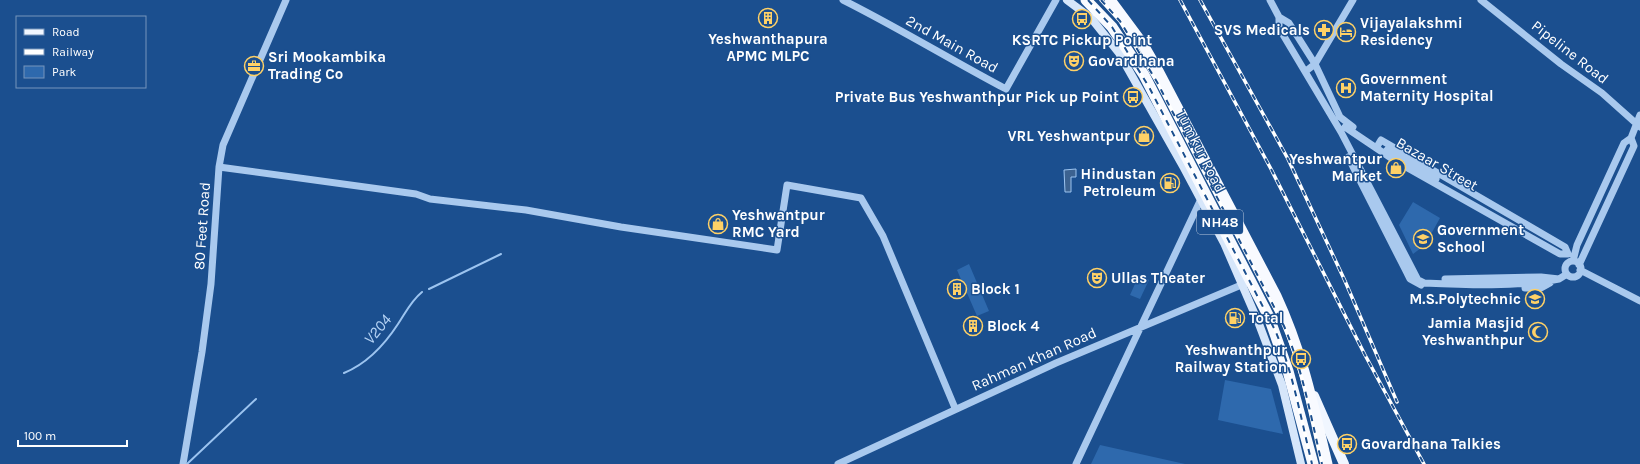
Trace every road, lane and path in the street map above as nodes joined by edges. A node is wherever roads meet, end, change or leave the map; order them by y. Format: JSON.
{"nodes":[{"id":1,"x":286,"y":0,"type":"edge"},
{"id":2,"x":844,"y":0,"type":"edge"},
{"id":3,"x":1056,"y":0,"type":"edge"},
{"id":4,"x":1067,"y":0,"type":"edge"},
{"id":5,"x":1086,"y":0,"type":"edge"},
{"id":6,"x":1110,"y":0,"type":"edge"},
{"id":7,"x":1270,"y":0,"type":"edge"},
{"id":8,"x":1353,"y":0,"type":"edge"},
{"id":9,"x":1482,"y":0,"type":"edge"},
{"id":10,"x":1096,"y":16,"type":"junction"},
{"id":11,"x":1279,"y":17,"type":"junction"},
{"id":12,"x":1315,"y":64,"type":"junction"},
{"id":13,"x":1306,"y":71,"type":"junction"},
{"id":14,"x":1640,"y":115,"type":"edge"},
{"id":15,"x":1638,"y":125,"type":"edge"},
{"id":16,"x":1345,"y":129,"type":"junction"},
{"id":17,"x":219,"y":167,"type":"junction"},
{"id":18,"x":1201,"y":199,"type":"junction"},
{"id":19,"x":1568,"y":254,"type":"junction"},
{"id":20,"x":1576,"y":264,"type":"junction"},
{"id":21,"x":1567,"y":274,"type":"junction"},
{"id":22,"x":1559,"y":279,"type":"junction"},
{"id":23,"x":1247,"y":282,"type":"junction"},
{"id":24,"x":1640,"y":301,"type":"edge"},
{"id":25,"x":1140,"y":326,"type":"junction"},
{"id":26,"x":1307,"y":380,"type":"junction"},
{"id":27,"x":1290,"y":398,"type":"junction"},
{"id":28,"x":955,"y":408,"type":"junction"},
{"id":29,"x":183,"y":464,"type":"edge"},
{"id":30,"x":838,"y":464,"type":"edge"},
{"id":31,"x":1076,"y":464,"type":"edge"},
{"id":32,"x":1301,"y":464,"type":"edge"},
{"id":33,"x":1313,"y":464,"type":"edge"},
{"id":34,"x":1327,"y":464,"type":"edge"},
{"id":35,"x":1344,"y":464,"type":"edge"}],
"edges":[{"from":1,"to":17,"type":"street","name":"80 Feet Road"},
{"from":2,"to":3,"type":"street","name":"2nd Main Road"},
{"from":4,"to":10,"type":"main road"},
{"from":5,"to":10,"type":"highway","name":"Tumkur Road","number":"NH48"},
{"from":6,"to":26,"type":"highway","name":"Tumkur Road","number":"NH48"},
{"from":7,"to":11,"type":"street"},
{"from":8,"to":12,"type":"street"},
{"from":9,"to":15,"type":"street","name":"Pipeline Road"},
{"from":10,"to":18,"type":"main road"},
{"from":10,"to":23,"type":"highway","name":"Tumkur Road","number":"NH48"},
{"from":11,"to":12,"type":"street","name":"Bazaar Street"},
{"from":11,"to":13,"type":"street"},
{"from":12,"to":13,"type":"street"},
{"from":12,"to":16,"type":"street","name":"Bazaar Street"},
{"from":13,"to":16,"type":"street"},
{"from":14,"to":15,"type":"street"},
{"from":15,"to":20,"type":"street"},
{"from":16,"to":19,"type":"street","name":"Bazaar Street"},
{"from":16,"to":19,"type":"street"},
{"from":16,"to":22,"type":"street"},
{"from":16,"to":22,"type":"street"},
{"from":17,"to":28,"type":"street"},
{"from":17,"to":29,"type":"street","name":"80 Feet Road"},
{"from":18,"to":23,"type":"main road"},
{"from":18,"to":25,"type":"street"},
{"from":19,"to":20,"type":"street"},
{"from":20,"to":21,"type":"street"},
{"from":20,"to":21,"type":"street"},
{"from":20,"to":24,"type":"street"},
{"from":21,"to":22,"type":"street"},
{"from":23,"to":25,"type":"street","name":"Rahman Khan Road"},
{"from":23,"to":27,"type":"highway","name":"Tumkur Road","number":"NH48"},
{"from":25,"to":28,"type":"street","name":"Rahman Khan Road"},
{"from":25,"to":31,"type":"street"},
{"from":26,"to":34,"type":"highway","name":"Tumkur Road","number":"NH48"},
{"from":26,"to":35,"type":"main road"},
{"from":27,"to":32,"type":"main road"},
{"from":27,"to":33,"type":"highway","name":"Tumkur Road","number":"NH48"},
{"from":28,"to":30,"type":"street","name":"Rahman Khan Road"}]}
